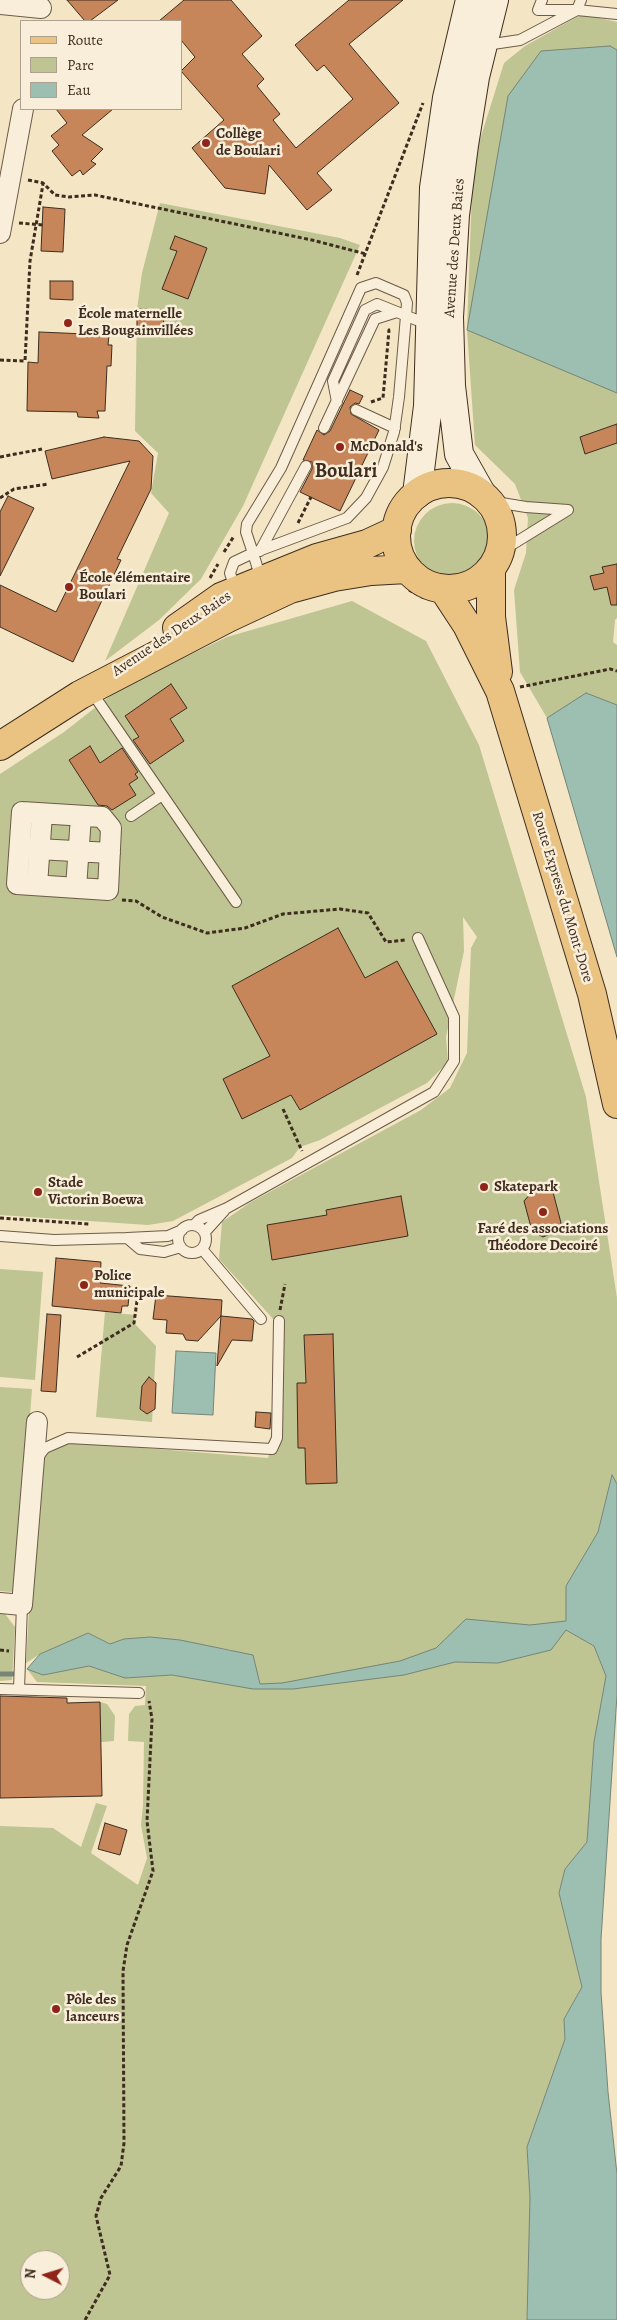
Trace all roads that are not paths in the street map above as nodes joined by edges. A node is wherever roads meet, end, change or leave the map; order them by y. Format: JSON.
{"nodes":[{"id":1,"x":470,"y":0,"type":"edge"},
{"id":2,"x":494,"y":0,"type":"edge"},
{"id":3,"x":542,"y":0,"type":"edge"},
{"id":4,"x":581,"y":0,"type":"edge"},
{"id":5,"x":0,"y":4,"type":"edge"},
{"id":6,"x":41,"y":10,"type":"edge"},
{"id":7,"x":577,"y":10,"type":"junction"},
{"id":8,"x":617,"y":14,"type":"edge"},
{"id":9,"x":483,"y":45,"type":"junction"},
{"id":10,"x":23,"y":110,"type":"edge"},
{"id":11,"x":7,"y":228,"type":"edge"},
{"id":12,"x":411,"y":318,"type":"junction"},
{"id":13,"x":356,"y":410,"type":"dead end"},
{"id":14,"x":324,"y":428,"type":"dead end"},
{"id":15,"x":395,"y":428,"type":"junction"},
{"id":16,"x":306,"y":466,"type":"dead end"},
{"id":17,"x":417,"y":494,"type":"junction"},
{"id":18,"x":485,"y":497,"type":"junction"},
{"id":19,"x":397,"y":530,"type":"junction"},
{"id":20,"x":256,"y":552,"type":"junction"},
{"id":21,"x":496,"y":561,"type":"junction"},
{"id":22,"x":405,"y":577,"type":"junction"},
{"id":23,"x":262,"y":580,"type":"junction"},
{"id":24,"x":236,"y":591,"type":"junction"},
{"id":25,"x":438,"y":595,"type":"junction"},
{"id":26,"x":90,"y":690,"type":"junction"},
{"id":27,"x":500,"y":691,"type":"junction"},
{"id":28,"x":0,"y":746,"type":"edge"},
{"id":29,"x":162,"y":795,"type":"junction"},
{"id":30,"x":49,"y":814,"type":"junction"},
{"id":31,"x":81,"y":816,"type":"junction"},
{"id":32,"x":131,"y":816,"type":"dead end"},
{"id":33,"x":20,"y":848,"type":"junction"},
{"id":34,"x":46,"y":849,"type":"junction"},
{"id":35,"x":79,"y":852,"type":"junction"},
{"id":36,"x":110,"y":853,"type":"junction"},
{"id":37,"x":108,"y":876,"type":"junction"},
{"id":38,"x":37,"y":885,"type":"junction"},
{"id":39,"x":76,"y":888,"type":"junction"},
{"id":40,"x":236,"y":902,"type":"dead end"},
{"id":41,"x":418,"y":938,"type":"road end"},
{"id":42,"x":617,"y":1104,"type":"edge"},
{"id":43,"x":227,"y":1208,"type":"junction"},
{"id":44,"x":194,"y":1225,"type":"junction"},
{"id":45,"x":182,"y":1230,"type":"junction"},
{"id":46,"x":205,"y":1232,"type":"junction"},
{"id":47,"x":0,"y":1236,"type":"edge"},
{"id":48,"x":126,"y":1238,"type":"junction"},
{"id":49,"x":181,"y":1247,"type":"junction"},
{"id":50,"x":202,"y":1249,"type":"junction"},
{"id":51,"x":261,"y":1319,"type":"dead end"},
{"id":52,"x":278,"y":1321,"type":"road end"},
{"id":53,"x":37,"y":1422,"type":"dead end"},
{"id":54,"x":33,"y":1463,"type":"junction"},
{"id":55,"x":0,"y":1603,"type":"edge"},
{"id":56,"x":22,"y":1605,"type":"junction"},
{"id":57,"x":0,"y":1689,"type":"edge"},
{"id":58,"x":19,"y":1689,"type":"junction"},
{"id":59,"x":139,"y":1692,"type":"road end"}],
"edges":[{"from":1,"to":12,"type":"main road","name":"Avenue des Deux Baies"},
{"from":2,"to":9,"type":"main road","name":"Avenue des Deux Baies"},
{"from":3,"to":7,"type":"lane"},
{"from":4,"to":7,"type":"lane"},
{"from":5,"to":6,"type":"street"},
{"from":7,"to":8,"type":"lane"},
{"from":7,"to":9,"type":"lane"},
{"from":9,"to":18,"type":"main road","name":"Avenue des Deux Baies"},
{"from":10,"to":11,"type":"street"},
{"from":12,"to":14,"type":"lane"},
{"from":12,"to":15,"type":"lane"},
{"from":12,"to":17,"type":"main road","name":"Avenue des Deux Baies"},
{"from":12,"to":20,"type":"lane"},
{"from":13,"to":15,"type":"lane"},
{"from":15,"to":20,"type":"lane"},
{"from":16,"to":20,"type":"lane"},
{"from":17,"to":18,"type":"main road"},
{"from":17,"to":19,"type":"main road"},
{"from":18,"to":21,"type":"main road"},
{"from":18,"to":21,"type":"lane"},
{"from":19,"to":22,"type":"main road"},
{"from":19,"to":23,"type":"main road","name":"Avenue des Deux Baies"},
{"from":20,"to":23,"type":"lane"},
{"from":20,"to":24,"type":"lane"},
{"from":21,"to":25,"type":"main road"},
{"from":21,"to":27,"type":"main road","name":"Route Express du Mont-Dore"},
{"from":22,"to":25,"type":"main road"},
{"from":22,"to":26,"type":"main road","name":"Avenue des Deux Baies"},
{"from":23,"to":24,"type":"main road","name":"Avenue des Deux Baies"},
{"from":24,"to":26,"type":"main road","name":"Avenue des Deux Baies"},
{"from":25,"to":27,"type":"main road","name":"Route Express du Mont-Dore"},
{"from":26,"to":28,"type":"main road","name":"Avenue des Deux Baies"},
{"from":26,"to":29,"type":"lane"},
{"from":27,"to":42,"type":"main road","name":"Route Express du Mont-Dore"},
{"from":29,"to":32,"type":"lane"},
{"from":29,"to":40,"type":"lane"},
{"from":30,"to":31,"type":"street"},
{"from":30,"to":33,"type":"street"},
{"from":30,"to":34,"type":"street"},
{"from":31,"to":35,"type":"street"},
{"from":31,"to":36,"type":"street"},
{"from":33,"to":34,"type":"street"},
{"from":33,"to":38,"type":"street"},
{"from":34,"to":35,"type":"street"},
{"from":34,"to":38,"type":"street"},
{"from":35,"to":36,"type":"street"},
{"from":35,"to":37,"type":"street"},
{"from":35,"to":39,"type":"street"},
{"from":36,"to":37,"type":"street"},
{"from":37,"to":39,"type":"street"},
{"from":38,"to":39,"type":"street"},
{"from":41,"to":43,"type":"lane"},
{"from":43,"to":44,"type":"lane"},
{"from":43,"to":46,"type":"lane"},
{"from":44,"to":45,"type":"lane"},
{"from":44,"to":46,"type":"lane"},
{"from":45,"to":48,"type":"lane"},
{"from":45,"to":49,"type":"lane"},
{"from":46,"to":50,"type":"lane"},
{"from":47,"to":48,"type":"lane"},
{"from":48,"to":49,"type":"lane"},
{"from":49,"to":50,"type":"lane"},
{"from":50,"to":51,"type":"lane"},
{"from":52,"to":54,"type":"lane"},
{"from":53,"to":54,"type":"street"},
{"from":54,"to":56,"type":"street"},
{"from":55,"to":56,"type":"street"},
{"from":56,"to":58,"type":"lane"},
{"from":57,"to":58,"type":"lane"},
{"from":58,"to":59,"type":"lane"}]}
